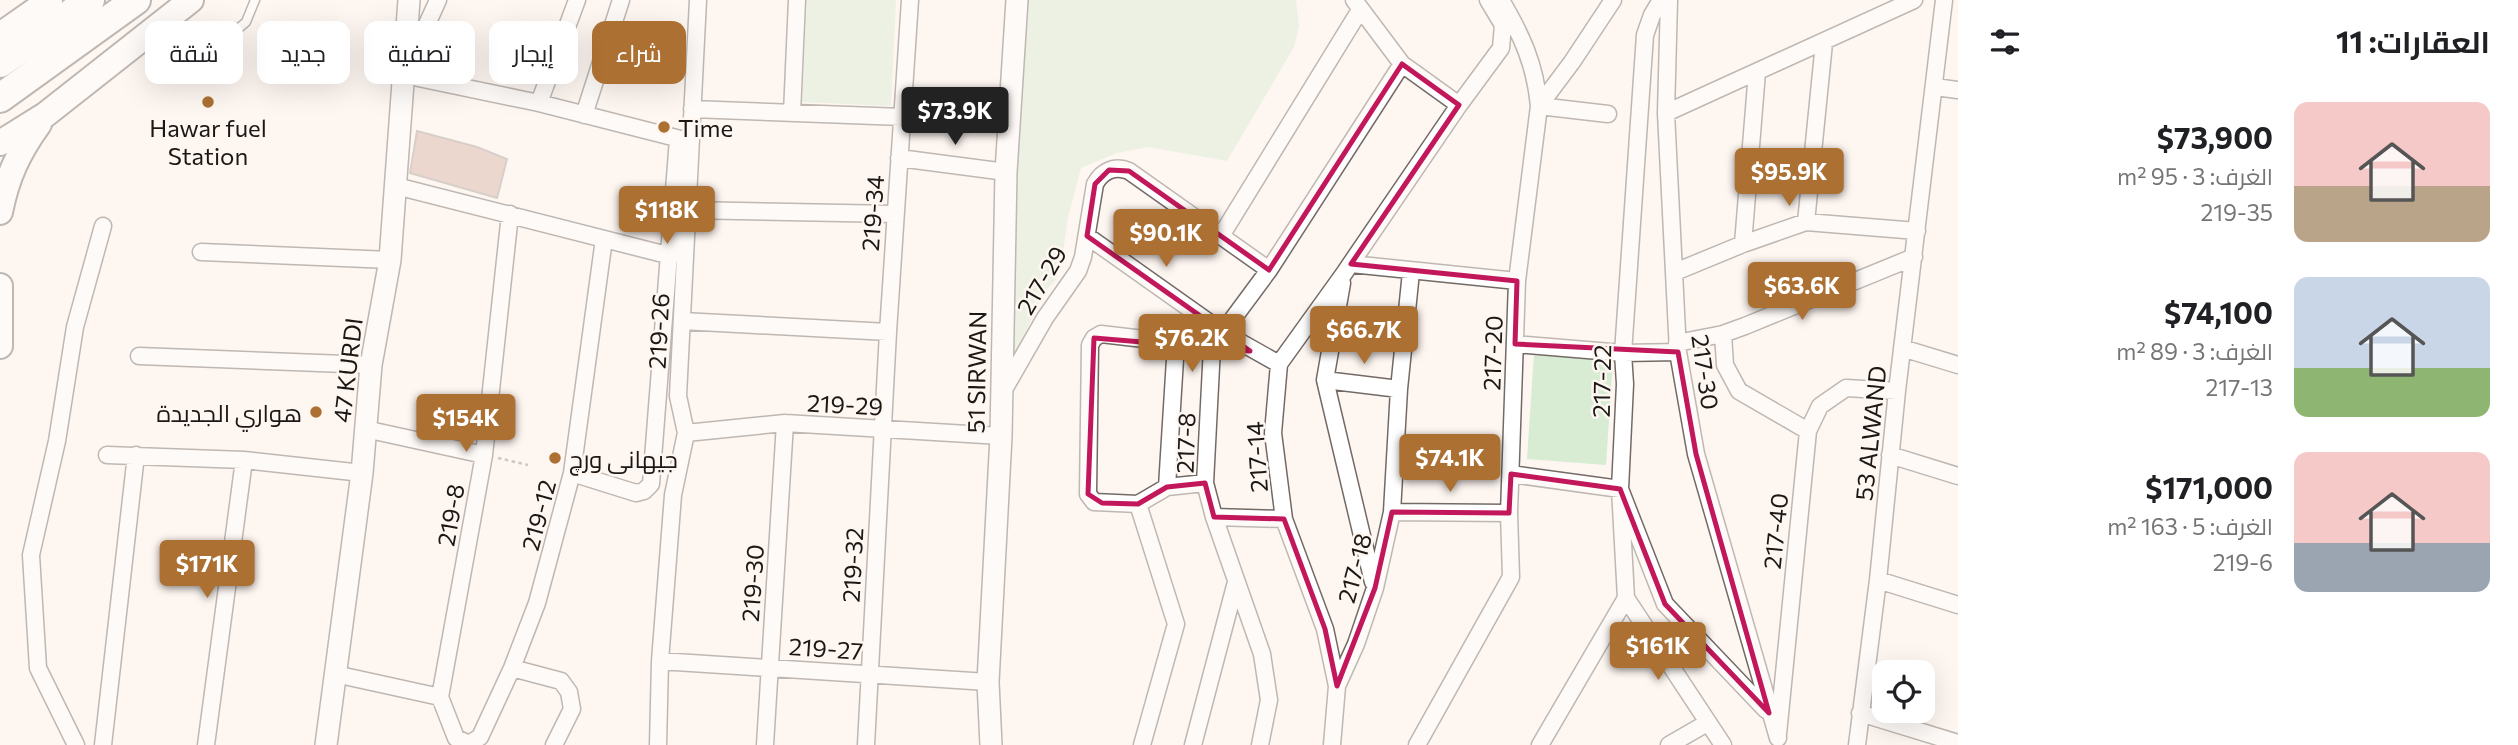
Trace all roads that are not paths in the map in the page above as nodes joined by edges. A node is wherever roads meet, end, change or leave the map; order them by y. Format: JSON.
{"nodes":[{"id":1,"x":33,"y":0,"type":"edge"},
{"id":2,"x":50,"y":0,"type":"edge"},
{"id":3,"x":90,"y":0,"type":"edge"},
{"id":4,"x":136,"y":0,"type":"edge"},
{"id":5,"x":191,"y":0,"type":"edge"},
{"id":6,"x":255,"y":0,"type":"edge"},
{"id":7,"x":409,"y":0,"type":"edge"},
{"id":8,"x":438,"y":0,"type":"edge"},
{"id":9,"x":577,"y":0,"type":"edge"},
{"id":10,"x":621,"y":0,"type":"edge"},
{"id":11,"x":698,"y":0,"type":"edge"},
{"id":12,"x":797,"y":0,"type":"edge"},
{"id":13,"x":910,"y":0,"type":"edge"},
{"id":14,"x":1017,"y":0,"type":"edge"},
{"id":15,"x":1488,"y":0,"type":"edge"},
{"id":16,"x":1501,"y":0,"type":"edge"},
{"id":17,"x":1613,"y":0,"type":"edge"},
{"id":18,"x":1661,"y":0,"type":"edge"},
{"id":19,"x":1669,"y":0,"type":"edge"},
{"id":20,"x":1914,"y":0,"type":"edge"},
{"id":21,"x":1944,"y":0,"type":"edge"},
{"id":22,"x":1357,"y":5,"type":"edge"},
{"id":23,"x":165,"y":21,"type":"edge"},
{"id":24,"x":408,"y":21,"type":"edge"},
{"id":25,"x":428,"y":21,"type":"edge"},
{"id":26,"x":243,"y":25,"type":"edge"},
{"id":27,"x":2,"y":34,"type":"edge"},
{"id":28,"x":145,"y":36,"type":"edge"},
{"id":29,"x":1824,"y":43,"type":"junction"},
{"id":30,"x":0,"y":63,"type":"edge"},
{"id":31,"x":1402,"y":64,"type":"junction"},
{"id":32,"x":1757,"y":72,"type":"junction"},
{"id":33,"x":403,"y":84,"type":"edge"},
{"id":34,"x":447,"y":84,"type":"edge"},
{"id":35,"x":1935,"y":87,"type":"junction"},
{"id":36,"x":1958,"y":90,"type":"edge"},
{"id":37,"x":0,"y":98,"type":"edge"},
{"id":38,"x":539,"y":103,"type":"junction"},
{"id":39,"x":1459,"y":105,"type":"junction"},
{"id":40,"x":1539,"y":106,"type":"junction"},
{"id":41,"x":692,"y":109,"type":"junction"},
{"id":42,"x":792,"y":113,"type":"junction"},
{"id":43,"x":1666,"y":113,"type":"junction"},
{"id":44,"x":1608,"y":114,"type":"dead end"},
{"id":45,"x":45,"y":115,"type":"junction"},
{"id":46,"x":584,"y":115,"type":"junction"},
{"id":47,"x":902,"y":117,"type":"junction"},
{"id":48,"x":685,"y":141,"type":"junction"},
{"id":49,"x":0,"y":143,"type":"edge"},
{"id":50,"x":899,"y":159,"type":"junction"},
{"id":51,"x":1006,"y":172,"type":"junction"},
{"id":52,"x":396,"y":186,"type":"junction"},
{"id":53,"x":687,"y":211,"type":"junction"},
{"id":54,"x":0,"y":212,"type":"edge"},
{"id":55,"x":510,"y":214,"type":"junction"},
{"id":56,"x":895,"y":214,"type":"junction"},
{"id":57,"x":1806,"y":222,"type":"junction"},
{"id":58,"x":103,"y":226,"type":"dead end"},
{"id":59,"x":1917,"y":231,"type":"junction"},
{"id":60,"x":1087,"y":236,"type":"junction"},
{"id":61,"x":1221,"y":236,"type":"junction"},
{"id":62,"x":604,"y":239,"type":"junction"},
{"id":63,"x":1743,"y":244,"type":"junction"},
{"id":64,"x":201,"y":252,"type":"dead end"},
{"id":65,"x":671,"y":256,"type":"junction"},
{"id":66,"x":1914,"y":257,"type":"junction"},
{"id":67,"x":390,"y":260,"type":"junction"},
{"id":68,"x":1269,"y":270,"type":"junction"},
{"id":69,"x":1347,"y":270,"type":"junction"},
{"id":70,"x":1411,"y":272,"type":"junction"},
{"id":71,"x":1675,"y":272,"type":"junction"},
{"id":72,"x":1517,"y":282,"type":"junction"},
{"id":73,"x":0,"y":286,"type":"edge"},
{"id":74,"x":682,"y":321,"type":"junction"},
{"id":75,"x":888,"y":331,"type":"junction"},
{"id":76,"x":1224,"y":333,"type":"junction"},
{"id":77,"x":1723,"y":334,"type":"junction"},
{"id":78,"x":1176,"y":344,"type":"junction"},
{"id":79,"x":1515,"y":345,"type":"junction"},
{"id":80,"x":0,"y":346,"type":"edge"},
{"id":81,"x":1212,"y":347,"type":"junction"},
{"id":82,"x":1678,"y":348,"type":"junction"},
{"id":83,"x":1902,"y":348,"type":"junction"},
{"id":84,"x":1623,"y":353,"type":"junction"},
{"id":85,"x":139,"y":356,"type":"dead end"},
{"id":86,"x":1279,"y":364,"type":"junction"},
{"id":87,"x":371,"y":365,"type":"junction"},
{"id":88,"x":1958,"y":365,"type":"edge"},
{"id":89,"x":1325,"y":380,"type":"junction"},
{"id":90,"x":1399,"y":389,"type":"junction"},
{"id":91,"x":1897,"y":391,"type":"junction"},
{"id":92,"x":1002,"y":393,"type":"junction"},
{"id":93,"x":785,"y":424,"type":"junction"},
{"id":94,"x":365,"y":429,"type":"junction"},
{"id":95,"x":882,"y":429,"type":"junction"},
{"id":96,"x":1808,"y":431,"type":"junction"},
{"id":97,"x":686,"y":433,"type":"junction"},
{"id":98,"x":1002,"y":436,"type":"junction"},
{"id":99,"x":107,"y":455,"type":"dead end"},
{"id":100,"x":136,"y":455,"type":"junction"},
{"id":101,"x":484,"y":455,"type":"junction"},
{"id":102,"x":1890,"y":455,"type":"junction"},
{"id":103,"x":244,"y":460,"type":"junction"},
{"id":104,"x":362,"y":473,"type":"junction"},
{"id":105,"x":572,"y":473,"type":"junction"},
{"id":106,"x":1511,"y":474,"type":"junction"},
{"id":107,"x":1958,"y":476,"type":"edge"},
{"id":108,"x":1205,"y":483,"type":"junction"},
{"id":109,"x":1167,"y":487,"type":"junction"},
{"id":110,"x":1620,"y":489,"type":"junction"},
{"id":111,"x":1138,"y":504,"type":"junction"},
{"id":112,"x":1392,"y":512,"type":"junction"},
{"id":113,"x":1509,"y":513,"type":"junction"},
{"id":114,"x":1214,"y":517,"type":"junction"},
{"id":115,"x":1284,"y":519,"type":"junction"},
{"id":116,"x":1878,"y":580,"type":"junction"},
{"id":117,"x":1236,"y":582,"type":"junction"},
{"id":118,"x":1375,"y":588,"type":"junction"},
{"id":119,"x":1626,"y":598,"type":"junction"},
{"id":120,"x":1958,"y":605,"type":"edge"},
{"id":121,"x":660,"y":661,"type":"junction"},
{"id":122,"x":512,"y":668,"type":"junction"},
{"id":123,"x":770,"y":668,"type":"junction"},
{"id":124,"x":335,"y":674,"type":"junction"},
{"id":125,"x":869,"y":674,"type":"junction"},
{"id":126,"x":988,"y":682,"type":"junction"},
{"id":127,"x":1336,"y":686,"type":"junction"},
{"id":128,"x":440,"y":697,"type":"junction"},
{"id":129,"x":1860,"y":713,"type":"junction"},
{"id":130,"x":1774,"y":714,"type":"junction"},
{"id":131,"x":1707,"y":723,"type":"junction"},
{"id":132,"x":1777,"y":741,"type":"edge"},
{"id":133,"x":1958,"y":743,"type":"edge"},
{"id":134,"x":469,"y":744,"type":"edge"},
{"id":135,"x":76,"y":745,"type":"edge"},
{"id":136,"x":103,"y":745,"type":"edge"},
{"id":137,"x":206,"y":745,"type":"edge"},
{"id":138,"x":326,"y":745,"type":"edge"},
{"id":139,"x":554,"y":745,"type":"edge"},
{"id":140,"x":658,"y":745,"type":"edge"},
{"id":141,"x":765,"y":745,"type":"edge"},
{"id":142,"x":866,"y":745,"type":"edge"},
{"id":143,"x":991,"y":745,"type":"edge"},
{"id":144,"x":1142,"y":745,"type":"edge"},
{"id":145,"x":1193,"y":745,"type":"edge"},
{"id":146,"x":1260,"y":745,"type":"edge"},
{"id":147,"x":1332,"y":745,"type":"edge"},
{"id":148,"x":1417,"y":745,"type":"edge"},
{"id":149,"x":1540,"y":745,"type":"edge"},
{"id":150,"x":1669,"y":745,"type":"edge"},
{"id":151,"x":1723,"y":745,"type":"edge"},
{"id":152,"x":1857,"y":745,"type":"edge"}],
"edges":[{"from":1,"to":27,"type":"main road"},
{"from":2,"to":27,"type":"main road"},
{"from":3,"to":30,"type":"highway"},
{"from":4,"to":37,"type":"highway"},
{"from":5,"to":23,"type":"main road"},
{"from":6,"to":26,"type":"lane"},
{"from":7,"to":24,"type":"main road","name":"47 KURDI"},
{"from":8,"to":25,"type":"street"},
{"from":9,"to":38,"type":"street"},
{"from":10,"to":46,"type":"street"},
{"from":11,"to":41,"type":"street","name":"219-26"},
{"from":12,"to":42,"type":"street"},
{"from":13,"to":47,"type":"street","name":"219-34"},
{"from":14,"to":51,"type":"main road","name":"51 SIRWAN"},
{"from":15,"to":39,"type":"street"},
{"from":16,"to":40,"type":"street","name":"217-20"},
{"from":17,"to":40,"type":"street"},
{"from":18,"to":84,"type":"street","name":"217-22"},
{"from":19,"to":43,"type":"street","name":"217-30"},
{"from":20,"to":29,"type":"street"},
{"from":21,"to":35,"type":"street","name":"53 ALWAND"},
{"from":22,"to":31,"type":"street"},
{"from":22,"to":61,"type":"street"},
{"from":28,"to":45,"type":"main road"},
{"from":29,"to":32,"type":"street"},
{"from":29,"to":57,"type":"street"},
{"from":31,"to":39,"type":"street"},
{"from":31,"to":68,"type":"street"},
{"from":32,"to":43,"type":"street"},
{"from":32,"to":63,"type":"street"},
{"from":33,"to":52,"type":"main road","name":"47 KURDI"},
{"from":34,"to":38,"type":"street"},
{"from":35,"to":36,"type":"street"},
{"from":35,"to":59,"type":"street","name":"53 ALWAND"},
{"from":38,"to":46,"type":"street"},
{"from":39,"to":69,"type":"street"},
{"from":40,"to":44,"type":"street"},
{"from":40,"to":72,"type":"street","name":"217-20"},
{"from":41,"to":42,"type":"street"},
{"from":41,"to":48,"type":"street","name":"219-26"},
{"from":42,"to":47,"type":"street"},
{"from":43,"to":71,"type":"street","name":"217-30"},
{"from":45,"to":49,"type":"main road"},
{"from":45,"to":54,"type":"main road"},
{"from":46,"to":48,"type":"street"},
{"from":47,"to":50,"type":"street","name":"219-34"},
{"from":48,"to":53,"type":"street","name":"219-26"},
{"from":48,"to":65,"type":"street"},
{"from":50,"to":51,"type":"street"},
{"from":50,"to":56,"type":"street","name":"219-34"},
{"from":51,"to":92,"type":"main road","name":"51 SIRWAN"},
{"from":52,"to":55,"type":"street"},
{"from":52,"to":67,"type":"main road","name":"47 KURDI"},
{"from":53,"to":56,"type":"street"},
{"from":53,"to":74,"type":"street","name":"219-26"},
{"from":55,"to":62,"type":"street"},
{"from":55,"to":101,"type":"street","name":"219-8"},
{"from":56,"to":75,"type":"street","name":"219-34"},
{"from":57,"to":59,"type":"street"},
{"from":57,"to":63,"type":"street"},
{"from":58,"to":135,"type":"street"},
{"from":59,"to":66,"type":"street","name":"53 ALWAND"},
{"from":60,"to":61,"type":"street","name":"217-29"},
{"from":60,"to":76,"type":"street"},
{"from":60,"to":92,"type":"street","name":"217-29"},
{"from":61,"to":68,"type":"street","name":"217-29"},
{"from":62,"to":65,"type":"street"},
{"from":62,"to":105,"type":"street","name":"219-12"},
{"from":63,"to":71,"type":"street"},
{"from":64,"to":67,"type":"street"},
{"from":65,"to":105,"type":"street"},
{"from":66,"to":77,"type":"street"},
{"from":66,"to":83,"type":"street","name":"53 ALWAND"},
{"from":67,"to":87,"type":"main road","name":"47 KURDI"},
{"from":68,"to":76,"type":"street"},
{"from":69,"to":70,"type":"street"},
{"from":69,"to":86,"type":"street"},
{"from":69,"to":89,"type":"street"},
{"from":70,"to":72,"type":"street"},
{"from":70,"to":90,"type":"street","name":"217-18"},
{"from":71,"to":82,"type":"street","name":"217-30"},
{"from":72,"to":79,"type":"street","name":"217-20"},
{"from":73,"to":80,"type":"main road"},
{"from":74,"to":75,"type":"street"},
{"from":74,"to":97,"type":"street","name":"219-26"},
{"from":75,"to":95,"type":"street","name":"219-34"},
{"from":76,"to":81,"type":"street"},
{"from":76,"to":86,"type":"street"},
{"from":77,"to":82,"type":"street"},
{"from":77,"to":96,"type":"street"},
{"from":78,"to":81,"type":"street"},
{"from":78,"to":109,"type":"street"},
{"from":78,"to":111,"type":"street"},
{"from":79,"to":84,"type":"street"},
{"from":79,"to":106,"type":"street","name":"217-20"},
{"from":81,"to":108,"type":"street","name":"217-8"},
{"from":82,"to":84,"type":"street"},
{"from":82,"to":130,"type":"street","name":"217-30"},
{"from":83,"to":88,"type":"street"},
{"from":83,"to":91,"type":"street","name":"53 ALWAND"},
{"from":84,"to":110,"type":"street","name":"217-22"},
{"from":85,"to":87,"type":"street"},
{"from":86,"to":115,"type":"street","name":"217-14"},
{"from":87,"to":94,"type":"main road","name":"47 KURDI"},
{"from":89,"to":90,"type":"street"},
{"from":89,"to":118,"type":"street"},
{"from":90,"to":112,"type":"street","name":"217-18"},
{"from":91,"to":96,"type":"street","name":"217-40"},
{"from":91,"to":102,"type":"street","name":"53 ALWAND"},
{"from":92,"to":98,"type":"main road","name":"51 SIRWAN"},
{"from":93,"to":95,"type":"street","name":"219-29"},
{"from":93,"to":97,"type":"street","name":"219-29"},
{"from":93,"to":123,"type":"street","name":"219-30"},
{"from":94,"to":101,"type":"street"},
{"from":94,"to":104,"type":"main road","name":"47 KURDI"},
{"from":95,"to":98,"type":"street","name":"219-29"},
{"from":95,"to":125,"type":"street","name":"219-32"},
{"from":96,"to":130,"type":"street","name":"217-40"},
{"from":97,"to":121,"type":"street","name":"219-26"},
{"from":98,"to":126,"type":"main road","name":"51 SIRWAN"},
{"from":99,"to":100,"type":"street"},
{"from":100,"to":103,"type":"street"},
{"from":100,"to":136,"type":"street"},
{"from":101,"to":128,"type":"street","name":"219-8"},
{"from":102,"to":107,"type":"street"},
{"from":102,"to":116,"type":"street","name":"53 ALWAND"},
{"from":103,"to":104,"type":"street"},
{"from":103,"to":137,"type":"street"},
{"from":104,"to":124,"type":"main road","name":"47 KURDI"},
{"from":105,"to":122,"type":"street","name":"219-12"},
{"from":106,"to":110,"type":"street"},
{"from":106,"to":113,"type":"street","name":"217-20"},
{"from":108,"to":109,"type":"street"},
{"from":108,"to":114,"type":"street","name":"217-8"},
{"from":109,"to":111,"type":"street"},
{"from":110,"to":119,"type":"street","name":"217-22"},
{"from":110,"to":130,"type":"street"},
{"from":111,"to":144,"type":"street"},
{"from":112,"to":113,"type":"street"},
{"from":112,"to":118,"type":"street","name":"217-18"},
{"from":113,"to":148,"type":"street","name":"217-20"},
{"from":114,"to":115,"type":"street"},
{"from":114,"to":117,"type":"street","name":"217-8"},
{"from":115,"to":127,"type":"street","name":"217-14"},
{"from":116,"to":120,"type":"street"},
{"from":116,"to":129,"type":"street","name":"53 ALWAND"},
{"from":117,"to":145,"type":"street"},
{"from":117,"to":146,"type":"street","name":"217-8"},
{"from":118,"to":127,"type":"street","name":"217-18"},
{"from":119,"to":131,"type":"street"},
{"from":119,"to":149,"type":"street"},
{"from":121,"to":123,"type":"street","name":"219-27"},
{"from":121,"to":140,"type":"street","name":"219-26"},
{"from":122,"to":134,"type":"street","name":"219-12"},
{"from":122,"to":139,"type":"street"},
{"from":123,"to":125,"type":"street","name":"219-27"},
{"from":123,"to":141,"type":"street","name":"219-30"},
{"from":124,"to":128,"type":"street"},
{"from":124,"to":138,"type":"main road","name":"47 KURDI"},
{"from":125,"to":126,"type":"street","name":"219-27"},
{"from":125,"to":142,"type":"street","name":"219-32"},
{"from":126,"to":143,"type":"main road","name":"51 SIRWAN"},
{"from":127,"to":147,"type":"street","name":"217-18"},
{"from":128,"to":134,"type":"street"},
{"from":129,"to":133,"type":"street"},
{"from":129,"to":152,"type":"street","name":"53 ALWAND"},
{"from":130,"to":132,"type":"street","name":"217-30"},
{"from":131,"to":150,"type":"street"},
{"from":131,"to":151,"type":"street"}]}
